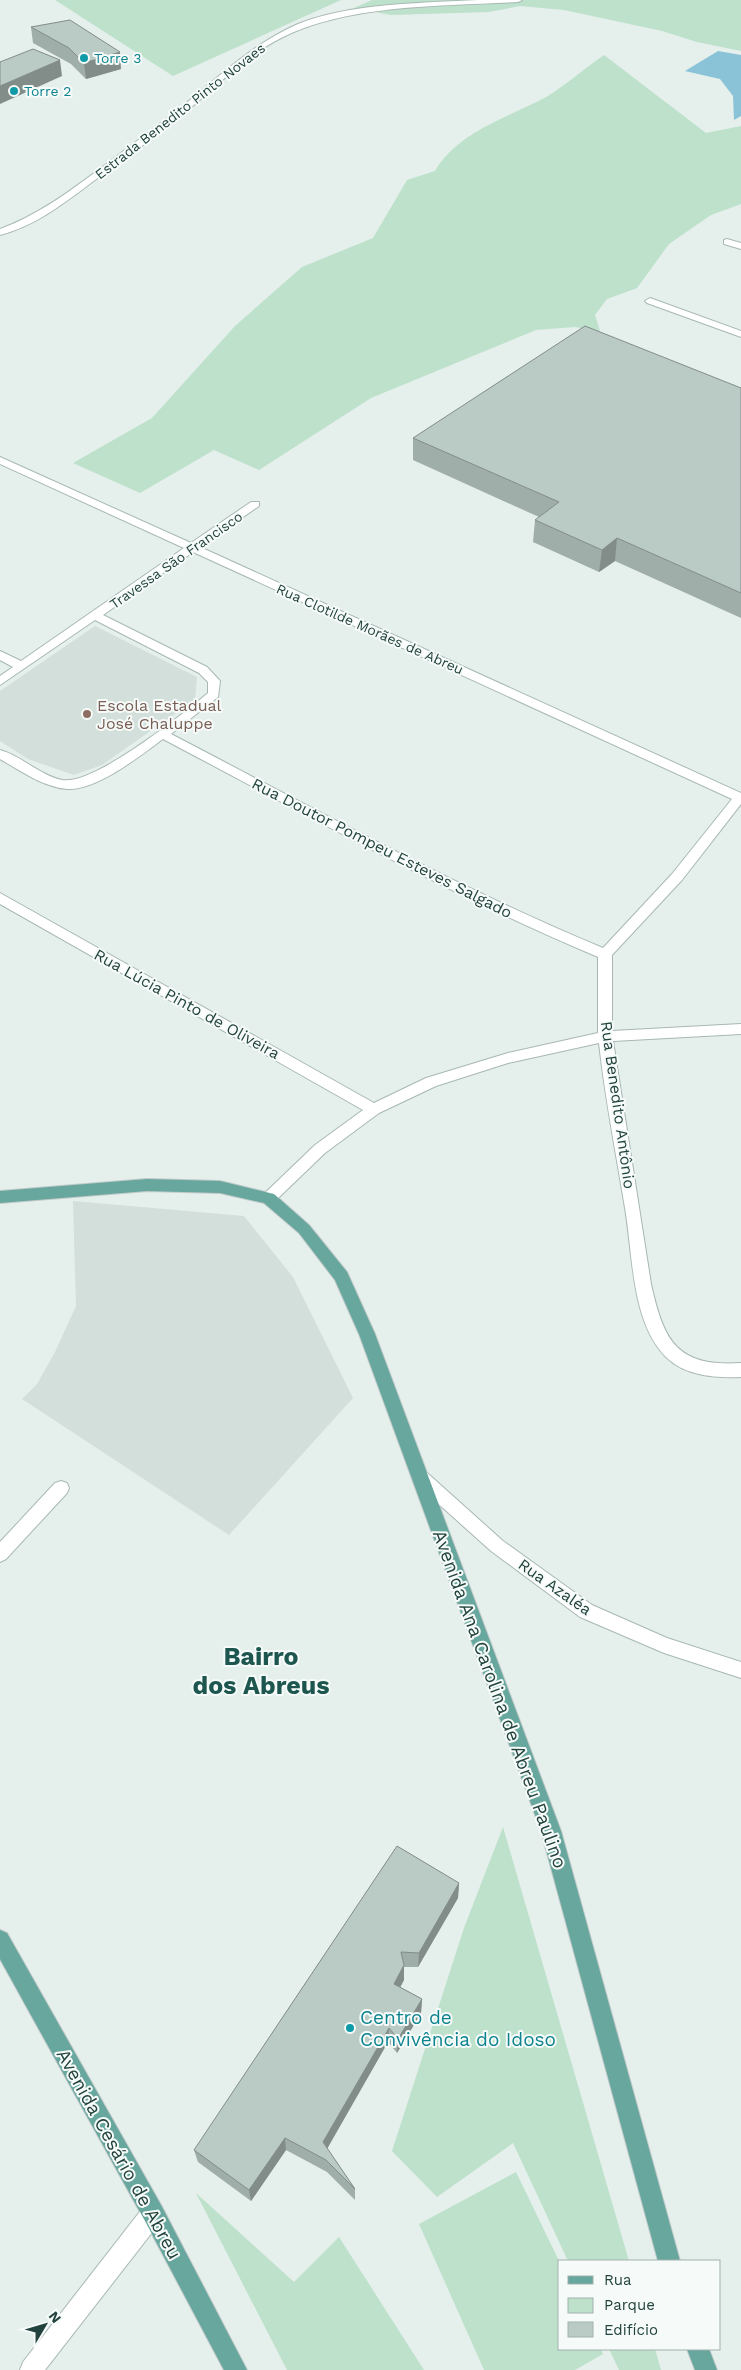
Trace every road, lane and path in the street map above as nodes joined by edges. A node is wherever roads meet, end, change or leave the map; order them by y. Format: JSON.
{"nodes":[{"id":1,"x":518,"y":0,"type":"edge"},
{"id":2,"x":0,"y":232,"type":"edge"},
{"id":3,"x":728,"y":242,"type":"dead end"},
{"id":4,"x":741,"y":246,"type":"edge"},
{"id":5,"x":650,"y":301,"type":"dead end"},
{"id":6,"x":741,"y":334,"type":"edge"},
{"id":7,"x":0,"y":460,"type":"edge"},
{"id":8,"x":255,"y":504,"type":"dead end"},
{"id":9,"x":194,"y":548,"type":"junction"},
{"id":10,"x":96,"y":616,"type":"junction"},
{"id":11,"x":0,"y":655,"type":"edge"},
{"id":12,"x":21,"y":666,"type":"junction"},
{"id":13,"x":0,"y":681,"type":"edge"},
{"id":14,"x":162,"y":734,"type":"junction"},
{"id":15,"x":0,"y":754,"type":"edge"},
{"id":16,"x":741,"y":798,"type":"edge"},
{"id":17,"x":0,"y":898,"type":"edge"},
{"id":18,"x":605,"y":954,"type":"junction"},
{"id":19,"x":741,"y":1029,"type":"edge"},
{"id":20,"x":605,"y":1036,"type":"junction"},
{"id":21,"x":374,"y":1109,"type":"junction"},
{"id":22,"x":0,"y":1197,"type":"edge"},
{"id":23,"x":269,"y":1198,"type":"junction"},
{"id":24,"x":741,"y":1370,"type":"edge"},
{"id":25,"x":419,"y":1476,"type":"junction"},
{"id":26,"x":61,"y":1488,"type":"dead end"},
{"id":27,"x":0,"y":1554,"type":"edge"},
{"id":28,"x":741,"y":1670,"type":"edge"},
{"id":29,"x":0,"y":1940,"type":"edge"},
{"id":30,"x":153,"y":2213,"type":"junction"},
{"id":31,"x":669,"y":2260,"type":"edge"},
{"id":32,"x":698,"y":2350,"type":"edge"},
{"id":33,"x":30,"y":2370,"type":"edge"},
{"id":34,"x":236,"y":2370,"type":"edge"},
{"id":35,"x":706,"y":2370,"type":"edge"}],
"edges":[{"from":1,"to":2,"type":"street","name":"Estrada Benedito Pinto Novaes"},
{"from":3,"to":4,"type":"street"},
{"from":5,"to":6,"type":"street"},
{"from":7,"to":9,"type":"street","name":"Rua Clotilde Morães de Abreu"},
{"from":8,"to":9,"type":"street","name":"Travessa São Francisco"},
{"from":9,"to":10,"type":"street","name":"Travessa São Francisco"},
{"from":9,"to":16,"type":"street","name":"Rua Clotilde Morães de Abreu"},
{"from":10,"to":12,"type":"street","name":"Travessa São Francisco"},
{"from":10,"to":14,"type":"street"},
{"from":11,"to":12,"type":"street"},
{"from":12,"to":13,"type":"street","name":"Travessa São Francisco"},
{"from":14,"to":15,"type":"street"},
{"from":14,"to":18,"type":"street","name":"Rua Doutor Pompeu Esteves Salgado"},
{"from":16,"to":18,"type":"street"},
{"from":17,"to":21,"type":"street","name":"Rua Lúcia Pinto de Oliveira"},
{"from":18,"to":20,"type":"street","name":"Rua Benedito Antônio"},
{"from":19,"to":20,"type":"street"},
{"from":20,"to":21,"type":"street"},
{"from":20,"to":24,"type":"street","name":"Rua Benedito Antônio"},
{"from":21,"to":23,"type":"street"},
{"from":22,"to":23,"type":"main road"},
{"from":23,"to":25,"type":"main road","name":"Avenida Ana Carolina de Abreu Paulino"},
{"from":25,"to":28,"type":"street","name":"Rua Azaléa"},
{"from":25,"to":31,"type":"main road","name":"Avenida Ana Carolina de Abreu Paulino"},
{"from":26,"to":27,"type":"street"},
{"from":29,"to":30,"type":"main road","name":"Avenida Cesário de Abreu"},
{"from":30,"to":33,"type":"street"},
{"from":30,"to":34,"type":"main road","name":"Avenida Cesário de Abreu"},
{"from":32,"to":35,"type":"main road"}]}
